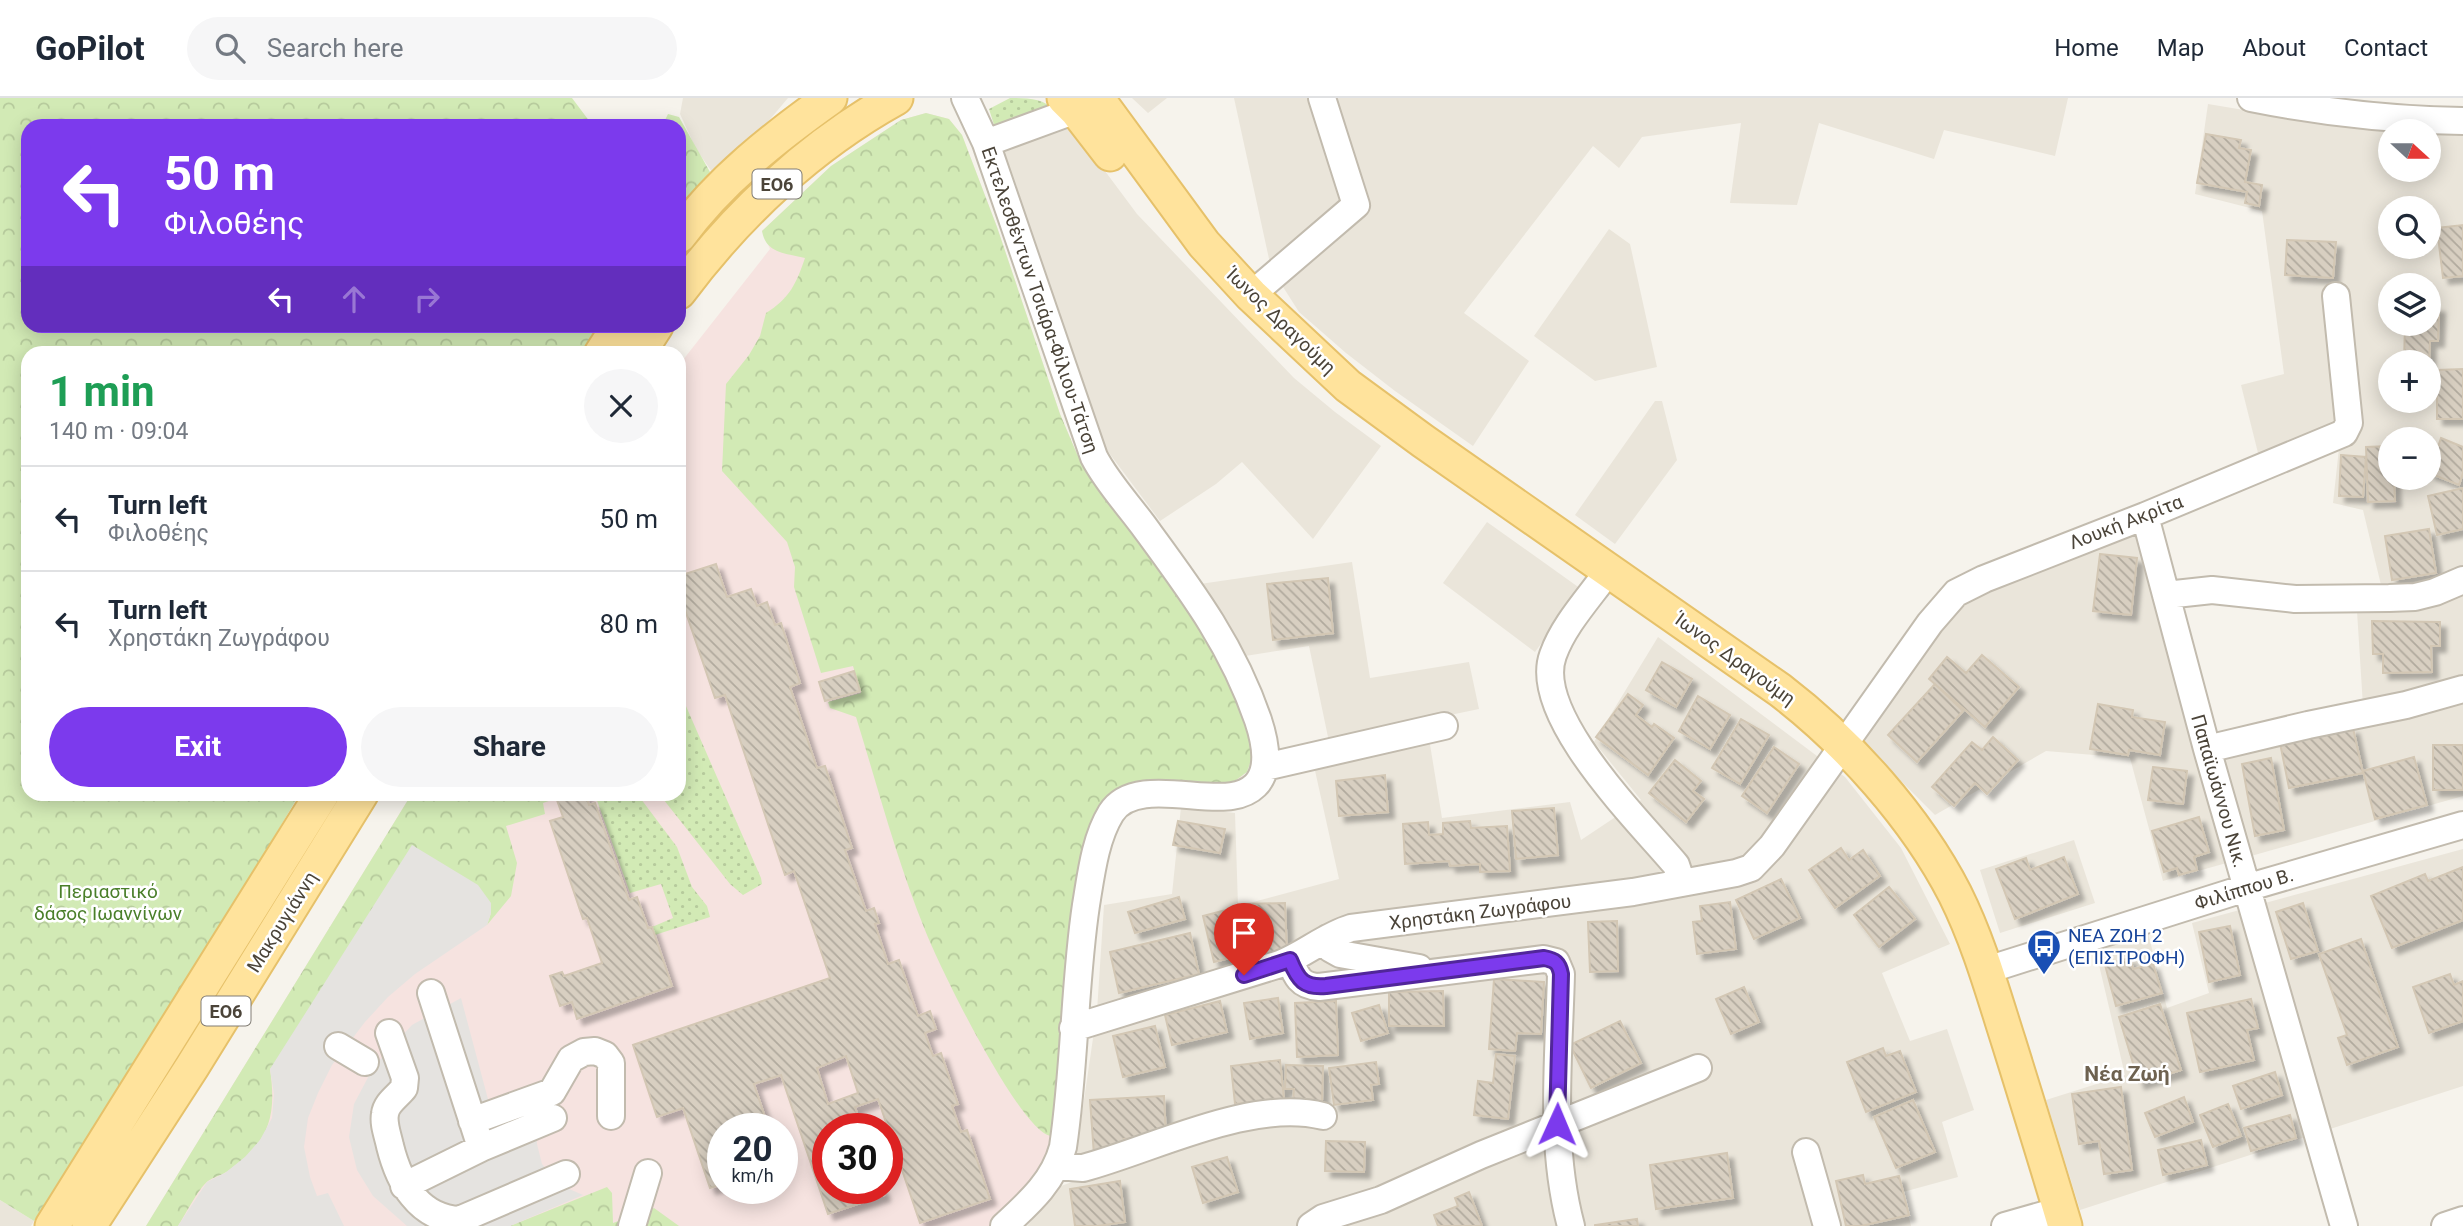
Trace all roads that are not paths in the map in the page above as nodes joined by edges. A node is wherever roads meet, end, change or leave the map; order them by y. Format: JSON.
{"nodes":[{"id":1,"x":830,"y":98,"type":"edge"},
{"id":2,"x":896,"y":98,"type":"edge"},
{"id":3,"x":965,"y":98,"type":"edge"},
{"id":4,"x":1322,"y":98,"type":"edge"},
{"id":5,"x":2250,"y":98,"type":"edge"},
{"id":6,"x":1088,"y":101,"type":"edge"},
{"id":7,"x":2463,"y":121,"type":"edge"},
{"id":8,"x":986,"y":143,"type":"junction"},
{"id":9,"x":686,"y":228,"type":"edge"},
{"id":10,"x":686,"y":283,"type":"edge"},
{"id":11,"x":1251,"y":295,"type":"junction"},
{"id":12,"x":2336,"y":296,"type":"dead end"},
{"id":13,"x":2145,"y":516,"type":"junction"},
{"id":14,"x":1609,"y":570,"type":"junction"},
{"id":15,"x":2463,"y":580,"type":"edge"},
{"id":16,"x":2166,"y":595,"type":"junction"},
{"id":17,"x":2463,"y":689,"type":"edge"},
{"id":18,"x":1444,"y":726,"type":"dead end"},
{"id":19,"x":1843,"y":747,"type":"junction"},
{"id":20,"x":2207,"y":749,"type":"junction"},
{"id":21,"x":1265,"y":767,"type":"junction"},
{"id":22,"x":318,"y":801,"type":"edge"},
{"id":23,"x":357,"y":801,"type":"edge"},
{"id":24,"x":2463,"y":825,"type":"edge"},
{"id":25,"x":1682,"y":883,"type":"junction"},
{"id":26,"x":2246,"y":888,"type":"junction"},
{"id":27,"x":1328,"y":938,"type":"junction"},
{"id":28,"x":1290,"y":960,"type":"junction"},
{"id":29,"x":1987,"y":970,"type":"junction"},
{"id":30,"x":1424,"y":975,"type":"junction"},
{"id":31,"x":431,"y":993,"type":"dead end"},
{"id":32,"x":1073,"y":1028,"type":"junction"},
{"id":33,"x":389,"y":1033,"type":"dead end"},
{"id":34,"x":338,"y":1046,"type":"dead end"},
{"id":35,"x":365,"y":1062,"type":"dead end"},
{"id":36,"x":1698,"y":1068,"type":"dead end"},
{"id":37,"x":611,"y":1116,"type":"dead end"},
{"id":38,"x":1323,"y":1116,"type":"dead end"},
{"id":39,"x":553,"y":1118,"type":"dead end"},
{"id":40,"x":472,"y":1121,"type":"junction"},
{"id":41,"x":1557,"y":1124,"type":"junction"},
{"id":42,"x":481,"y":1148,"type":"junction"},
{"id":43,"x":1805,"y":1152,"type":"dead end"},
{"id":44,"x":1056,"y":1166,"type":"junction"},
{"id":45,"x":648,"y":1173,"type":"dead end"},
{"id":46,"x":566,"y":1174,"type":"dead end"},
{"id":47,"x":404,"y":1186,"type":"junction"},
{"id":48,"x":2063,"y":1218,"type":"edge"},
{"id":49,"x":2463,"y":1220,"type":"edge"},
{"id":50,"x":52,"y":1226,"type":"edge"},
{"id":51,"x":89,"y":1226,"type":"edge"},
{"id":52,"x":632,"y":1226,"type":"edge"},
{"id":53,"x":1004,"y":1226,"type":"edge"},
{"id":54,"x":1311,"y":1226,"type":"edge"},
{"id":55,"x":1571,"y":1226,"type":"edge"},
{"id":56,"x":1827,"y":1226,"type":"edge"},
{"id":57,"x":2005,"y":1226,"type":"edge"},
{"id":58,"x":2344,"y":1226,"type":"edge"},
{"id":59,"x":2445,"y":1226,"type":"edge"}],
"edges":[{"from":1,"to":9,"type":"main road","number":"ΕΟ6"},
{"from":2,"to":10,"type":"main road","number":"ΕΟ6"},
{"from":3,"to":8,"type":"street","name":"Εκτελεσθέντων Τσιάρα-Φίλιου-Τάτση"},
{"from":4,"to":11,"type":"street"},
{"from":5,"to":7,"type":"street"},
{"from":6,"to":8,"type":"street"},
{"from":6,"to":11,"type":"main road","name":"Ίωνος Δραγούμη"},
{"from":8,"to":21,"type":"street","name":"Εκτελεσθέντων Τσιάρα-Φίλιου-Τάτση"},
{"from":11,"to":14,"type":"main road","name":"Ίωνος Δραγούμη"},
{"from":12,"to":13,"type":"street","name":"Λουκή Ακρίτα"},
{"from":13,"to":16,"type":"street","name":"Παπαϊωάννου Νικ."},
{"from":13,"to":19,"type":"street","name":"Λουκή Ακρίτα"},
{"from":14,"to":19,"type":"main road","name":"Ίωνος Δραγούμη"},
{"from":14,"to":25,"type":"street"},
{"from":15,"to":16,"type":"street"},
{"from":16,"to":20,"type":"street","name":"Παπαϊωάννου Νικ."},
{"from":17,"to":20,"type":"street"},
{"from":18,"to":21,"type":"street"},
{"from":19,"to":25,"type":"street","name":"Χρηστάκη Ζωγράφου"},
{"from":19,"to":29,"type":"main road","name":"Ίωνος Δραγούμη"},
{"from":20,"to":26,"type":"street","name":"Παπαϊωάννου Νικ."},
{"from":21,"to":32,"type":"street"},
{"from":22,"to":50,"type":"main road","name":"Μακρυγιάννη","number":"ΕΟ6"},
{"from":23,"to":51,"type":"main road","name":"Μακρυγιάννη","number":"ΕΟ6"},
{"from":24,"to":26,"type":"street","name":"Φιλίππου Β."},
{"from":25,"to":27,"type":"street","name":"Χρηστάκη Ζωγράφου"},
{"from":26,"to":29,"type":"street","name":"Φιλίππου Β."},
{"from":26,"to":58,"type":"street","name":"Παπαϊωάννου Νικ."},
{"from":27,"to":28,"type":"street","name":"Χρηστάκη Ζωγράφου"},
{"from":27,"to":30,"type":"street"},
{"from":28,"to":30,"type":"street"},
{"from":28,"to":32,"type":"street","name":"Χρηστάκη Ζωγράφου"},
{"from":29,"to":48,"type":"main road","name":"Ίωνος Δραγούμη"},
{"from":30,"to":41,"type":"street"},
{"from":31,"to":40,"type":"street"},
{"from":32,"to":44,"type":"street"},
{"from":33,"to":47,"type":"street"},
{"from":34,"to":35,"type":"street"},
{"from":36,"to":41,"type":"street"},
{"from":37,"to":40,"type":"street"},
{"from":38,"to":44,"type":"street"},
{"from":39,"to":42,"type":"street"},
{"from":40,"to":42,"type":"street"},
{"from":41,"to":54,"type":"street"},
{"from":41,"to":55,"type":"street"},
{"from":42,"to":47,"type":"street"},
{"from":43,"to":56,"type":"street"},
{"from":44,"to":53,"type":"street"},
{"from":45,"to":52,"type":"street"},
{"from":46,"to":47,"type":"street"},
{"from":48,"to":57,"type":"street"},
{"from":49,"to":59,"type":"street"}]}
